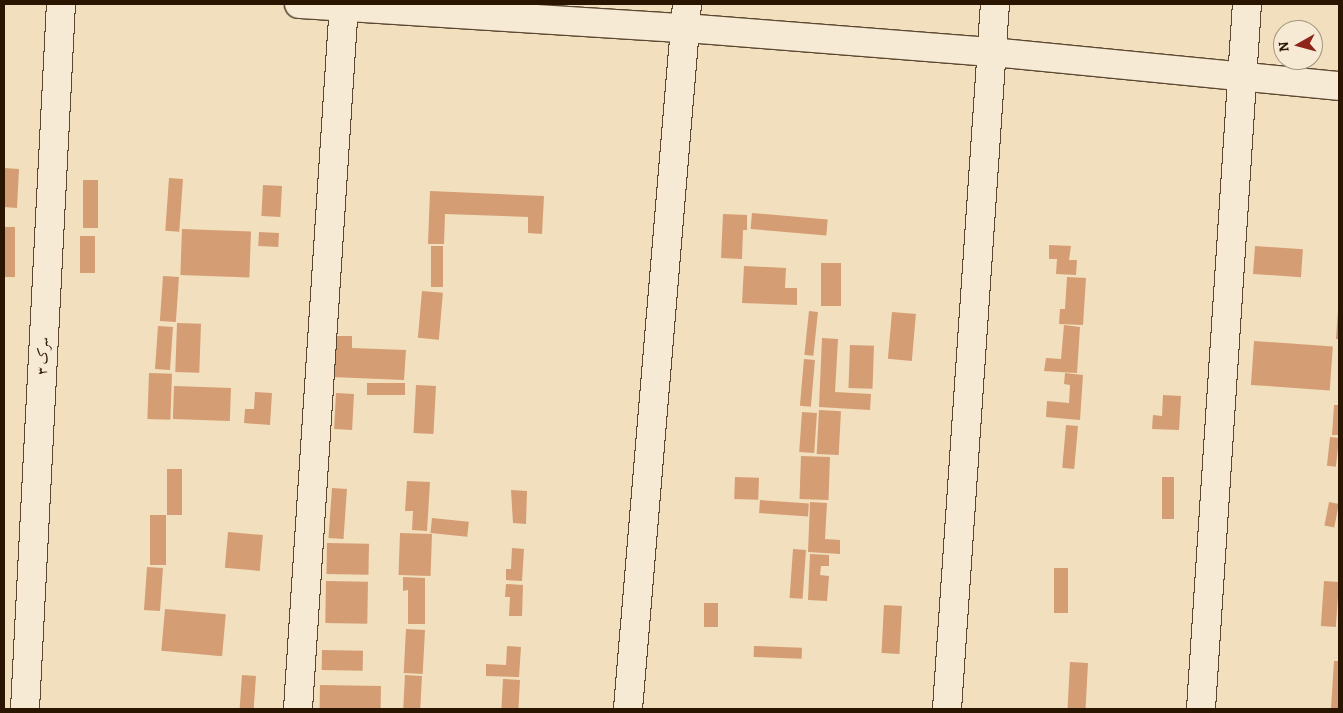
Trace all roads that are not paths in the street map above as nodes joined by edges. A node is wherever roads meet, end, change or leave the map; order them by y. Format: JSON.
{"nodes":[{"id":1,"x":61,"y":4,"type":"edge"},
{"id":2,"x":299,"y":4,"type":"edge"},
{"id":3,"x":994,"y":4,"type":"edge"},
{"id":4,"x":1247,"y":4,"type":"edge"},
{"id":5,"x":344,"y":5,"type":"edge"},
{"id":6,"x":686,"y":16,"type":"edge"},
{"id":7,"x":992,"y":52,"type":"junction"},
{"id":8,"x":1243,"y":78,"type":"junction"},
{"id":9,"x":1339,"y":86,"type":"edge"},
{"id":10,"x":25,"y":709,"type":"edge"},
{"id":11,"x":298,"y":709,"type":"edge"},
{"id":12,"x":628,"y":709,"type":"edge"},
{"id":13,"x":947,"y":709,"type":"edge"},
{"id":14,"x":1202,"y":709,"type":"edge"}],
"edges":[{"from":1,"to":10,"type":"street","name":"سرک ۳"},
{"from":2,"to":5,"type":"street"},
{"from":3,"to":7,"type":"street"},
{"from":4,"to":8,"type":"street"},
{"from":5,"to":6,"type":"street"},
{"from":5,"to":11,"type":"street"},
{"from":6,"to":7,"type":"street"},
{"from":6,"to":12,"type":"street"},
{"from":7,"to":8,"type":"street"},
{"from":7,"to":13,"type":"street"},
{"from":8,"to":9,"type":"street"},
{"from":8,"to":14,"type":"street"}]}
